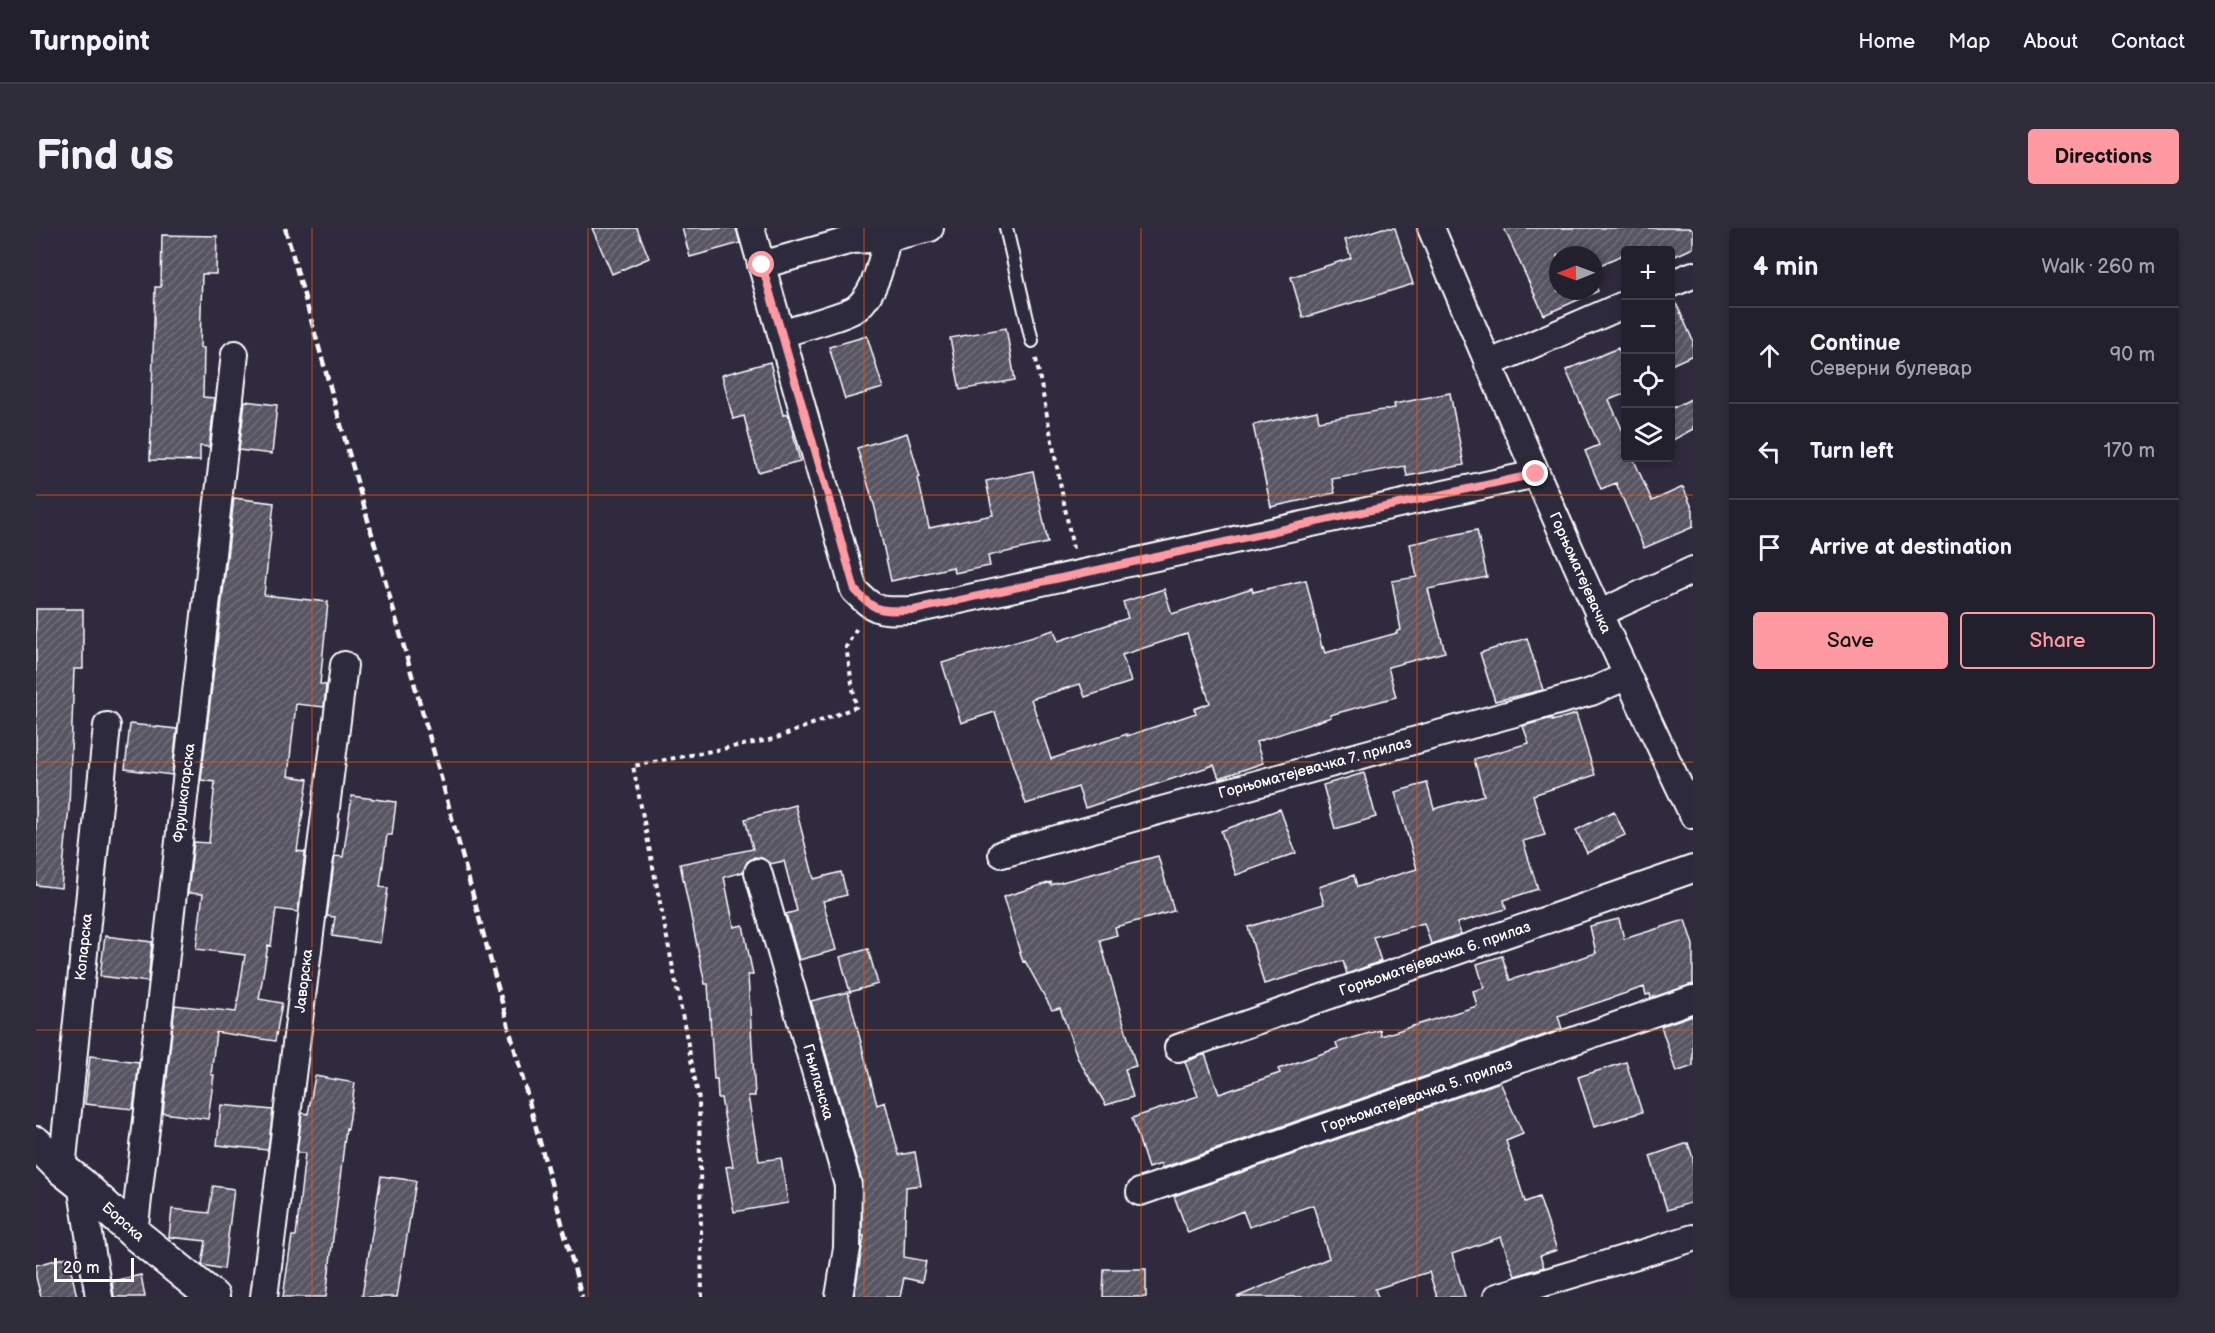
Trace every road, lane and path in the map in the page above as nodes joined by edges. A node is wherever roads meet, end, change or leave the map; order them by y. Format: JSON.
{"nodes":[{"id":1,"x":751,"y":228,"type":"edge"},
{"id":2,"x":930,"y":228,"type":"edge"},
{"id":3,"x":1006,"y":228,"type":"edge"},
{"id":4,"x":1431,"y":228,"type":"edge"},
{"id":5,"x":887,"y":238,"type":"junction"},
{"id":6,"x":762,"y":265,"type":"junction"},
{"id":7,"x":1693,"y":275,"type":"edge"},
{"id":8,"x":1675,"y":283,"type":"edge"},
{"id":9,"x":1621,"y":306,"type":"edge"},
{"id":10,"x":781,"y":334,"type":"junction"},
{"id":11,"x":1032,"y":341,"type":"joint"},
{"id":12,"x":236,"y":354,"type":"dead end"},
{"id":13,"x":1488,"y":364,"type":"junction"},
{"id":14,"x":1536,"y":474,"type":"junction"},
{"id":15,"x":1693,"y":570,"type":"edge"},
{"id":16,"x":1078,"y":574,"type":"junction"},
{"id":17,"x":869,"y":606,"type":"junction"},
{"id":18,"x":1598,"y":614,"type":"junction"},
{"id":19,"x":344,"y":665,"type":"dead end"},
{"id":20,"x":1626,"y":676,"type":"junction"},
{"id":21,"x":107,"y":726,"type":"dead end"},
{"id":22,"x":1693,"y":815,"type":"edge"},
{"id":23,"x":1002,"y":854,"type":"dead end"},
{"id":24,"x":1693,"y":869,"type":"edge"},
{"id":25,"x":758,"y":872,"type":"dead end"},
{"id":26,"x":1693,"y":999,"type":"edge"},
{"id":27,"x":1178,"y":1048,"type":"dead end"},
{"id":28,"x":36,"y":1143,"type":"edge"},
{"id":29,"x":72,"y":1177,"type":"junction"},
{"id":30,"x":1140,"y":1192,"type":"dead end"},
{"id":31,"x":134,"y":1233,"type":"junction"},
{"id":32,"x":1693,"y":1238,"type":"edge"},
{"id":33,"x":99,"y":1297,"type":"edge"},
{"id":34,"x":213,"y":1297,"type":"edge"},
{"id":35,"x":264,"y":1297,"type":"edge"},
{"id":36,"x":702,"y":1297,"type":"edge"},
{"id":37,"x":839,"y":1297,"type":"edge"},
{"id":38,"x":1497,"y":1297,"type":"edge"}],
"edges":[{"from":1,"to":6,"type":"street"},
{"from":2,"to":5,"type":"street"},
{"from":3,"to":11,"type":"lane"},
{"from":4,"to":13,"type":"street","name":"Горњоматејевачка"},
{"from":5,"to":6,"type":"street"},
{"from":5,"to":10,"type":"street"},
{"from":6,"to":10,"type":"street"},
{"from":7,"to":8,"type":"street"},
{"from":9,"to":13,"type":"street"},
{"from":10,"to":17,"type":"street"},
{"from":11,"to":16,"type":"path"},
{"from":12,"to":31,"type":"street","name":"Фрушкогорска"},
{"from":13,"to":14,"type":"street","name":"Горњоматејевачка"},
{"from":14,"to":16,"type":"street"},
{"from":14,"to":18,"type":"street","name":"Горњоматејевачка"},
{"from":15,"to":18,"type":"street"},
{"from":16,"to":17,"type":"street"},
{"from":17,"to":36,"type":"path"},
{"from":18,"to":20,"type":"street","name":"Горњоматејевачка"},
{"from":19,"to":35,"type":"street","name":"Јаворска"},
{"from":20,"to":22,"type":"street","name":"Горњоматејевачка"},
{"from":20,"to":23,"type":"street","name":"Горњоматејевачка 7. прилаз"},
{"from":21,"to":29,"type":"street","name":"Копарска"},
{"from":24,"to":27,"type":"street","name":"Горњоматејевачка 6. прилаз"},
{"from":25,"to":37,"type":"street","name":"Гњиланска"},
{"from":26,"to":30,"type":"street","name":"Горњоматејевачка 5. прилаз"},
{"from":28,"to":29,"type":"street","name":"Борска"},
{"from":29,"to":31,"type":"street","name":"Борска"},
{"from":29,"to":33,"type":"street","name":"Копарска"},
{"from":31,"to":34,"type":"street","name":"Борска"},
{"from":32,"to":38,"type":"street"}]}
